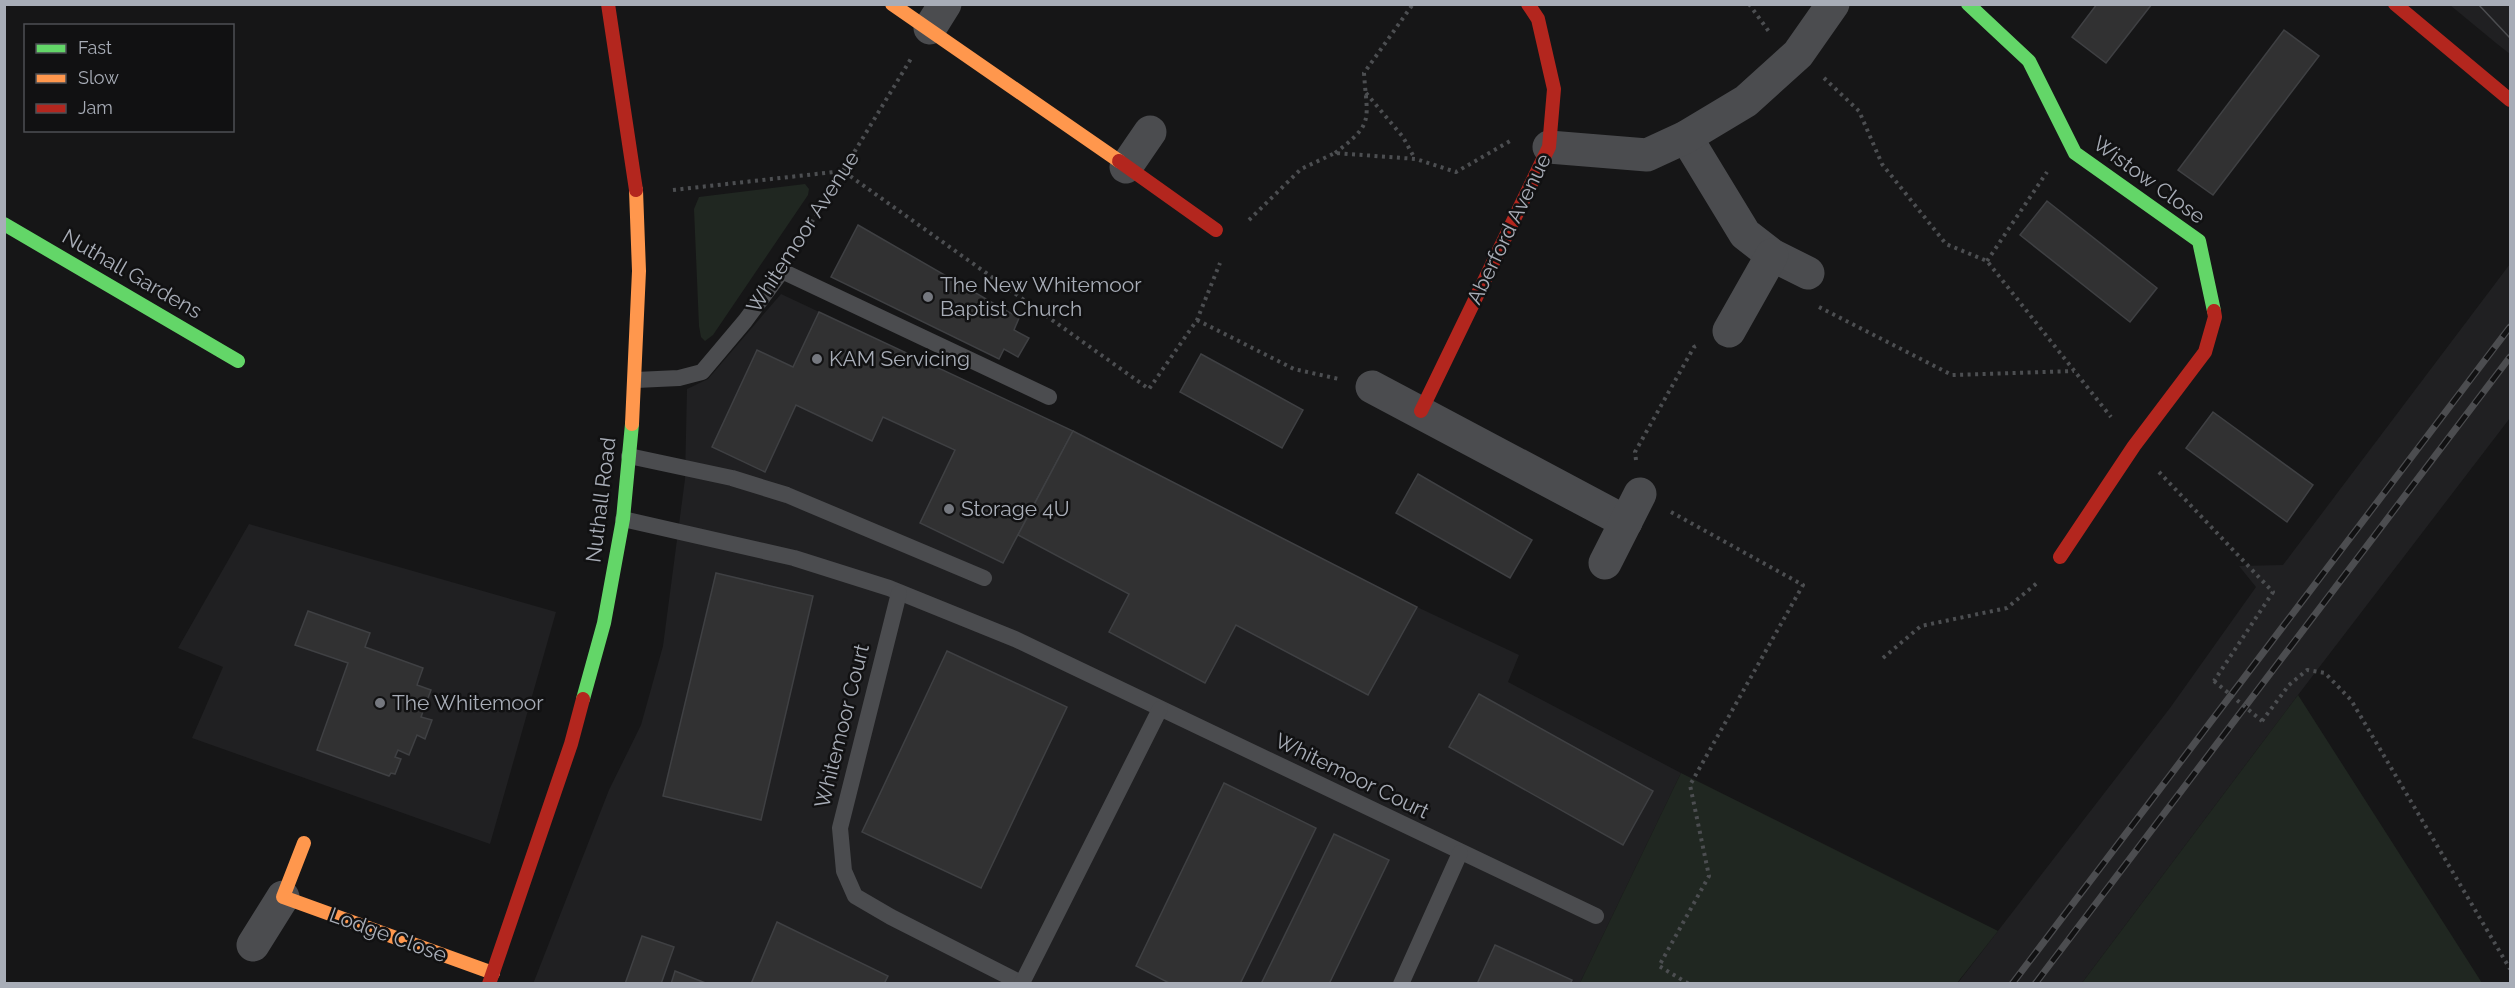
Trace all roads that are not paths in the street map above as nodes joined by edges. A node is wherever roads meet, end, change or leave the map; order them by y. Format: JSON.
{"nodes":[{"id":1,"x":608,"y":4,"type":"edge"},
{"id":2,"x":892,"y":4,"type":"edge"},
{"id":3,"x":1528,"y":4,"type":"edge"},
{"id":4,"x":1833,"y":4,"type":"edge"},
{"id":5,"x":1968,"y":4,"type":"edge"},
{"id":6,"x":2395,"y":4,"type":"edge"},
{"id":7,"x":938,"y":16,"type":"edge"},
{"id":8,"x":2511,"y":100,"type":"edge"},
{"id":9,"x":1150,"y":132,"type":"dead end"},
{"id":10,"x":1550,"y":132,"type":"junction"},
{"id":11,"x":1686,"y":137,"type":"junction"},
{"id":12,"x":1126,"y":167,"type":"junction"},
{"id":13,"x":4,"y":224,"type":"edge"},
{"id":14,"x":1216,"y":230,"type":"dead end"},
{"id":15,"x":1772,"y":255,"type":"junction"},
{"id":16,"x":1808,"y":273,"type":"road end"},
{"id":17,"x":1729,"y":331,"type":"road end"},
{"id":18,"x":238,"y":361,"type":"dead end"},
{"id":19,"x":636,"y":380,"type":"junction"},
{"id":20,"x":1372,"y":387,"type":"road end"},
{"id":21,"x":1048,"y":398,"type":"dead end"},
{"id":22,"x":1421,"y":411,"type":"junction"},
{"id":23,"x":629,"y":456,"type":"junction"},
{"id":24,"x":623,"y":519,"type":"junction"},
{"id":25,"x":2060,"y":557,"type":"road end"},
{"id":26,"x":1605,"y":563,"type":"dead end"},
{"id":27,"x":984,"y":578,"type":"dead end"},
{"id":28,"x":899,"y":593,"type":"junction"},
{"id":29,"x":1160,"y":709,"type":"junction"},
{"id":30,"x":303,"y":843,"type":"dead end"},
{"id":31,"x":1460,"y":853,"type":"junction"},
{"id":32,"x":283,"y":897,"type":"junction"},
{"id":33,"x":1596,"y":916,"type":"dead end"},
{"id":34,"x":253,"y":945,"type":"dead end"},
{"id":35,"x":491,"y":979,"type":"edge"},
{"id":36,"x":1022,"y":983,"type":"edge"},
{"id":37,"x":1401,"y":984,"type":"edge"}],
"edges":[{"from":1,"to":19,"type":"street","name":"Nuthall Road"},
{"from":2,"to":7,"type":"street"},
{"from":3,"to":10,"type":"street","name":"Aberford Avenue"},
{"from":4,"to":11,"type":"street"},
{"from":5,"to":25,"type":"street","name":"Wistow Close"},
{"from":6,"to":8,"type":"street"},
{"from":7,"to":12,"type":"street"},
{"from":9,"to":12,"type":"street"},
{"from":10,"to":11,"type":"street"},
{"from":10,"to":22,"type":"street","name":"Aberford Avenue"},
{"from":11,"to":15,"type":"street"},
{"from":12,"to":14,"type":"street"},
{"from":13,"to":18,"type":"street","name":"Nuthall Gardens"},
{"from":15,"to":16,"type":"street"},
{"from":15,"to":17,"type":"street"},
{"from":19,"to":21,"type":"lane","name":"Whitemoor Avenue"},
{"from":19,"to":23,"type":"street","name":"Nuthall Road"},
{"from":20,"to":22,"type":"street"},
{"from":22,"to":26,"type":"street"},
{"from":23,"to":24,"type":"street","name":"Nuthall Road"},
{"from":23,"to":27,"type":"lane"},
{"from":24,"to":28,"type":"lane","name":"Whitemoor Court"},
{"from":24,"to":35,"type":"street","name":"Nuthall Road"},
{"from":28,"to":29,"type":"lane","name":"Whitemoor Court"},
{"from":28,"to":36,"type":"lane","name":"Whitemoor Court"},
{"from":29,"to":31,"type":"lane","name":"Whitemoor Court"},
{"from":29,"to":36,"type":"lane","name":"Whitemoor Court"},
{"from":30,"to":32,"type":"street"},
{"from":31,"to":33,"type":"lane","name":"Whitemoor Court"},
{"from":31,"to":37,"type":"lane"},
{"from":32,"to":34,"type":"street"},
{"from":32,"to":35,"type":"street","name":"Lodge Close"}]}
